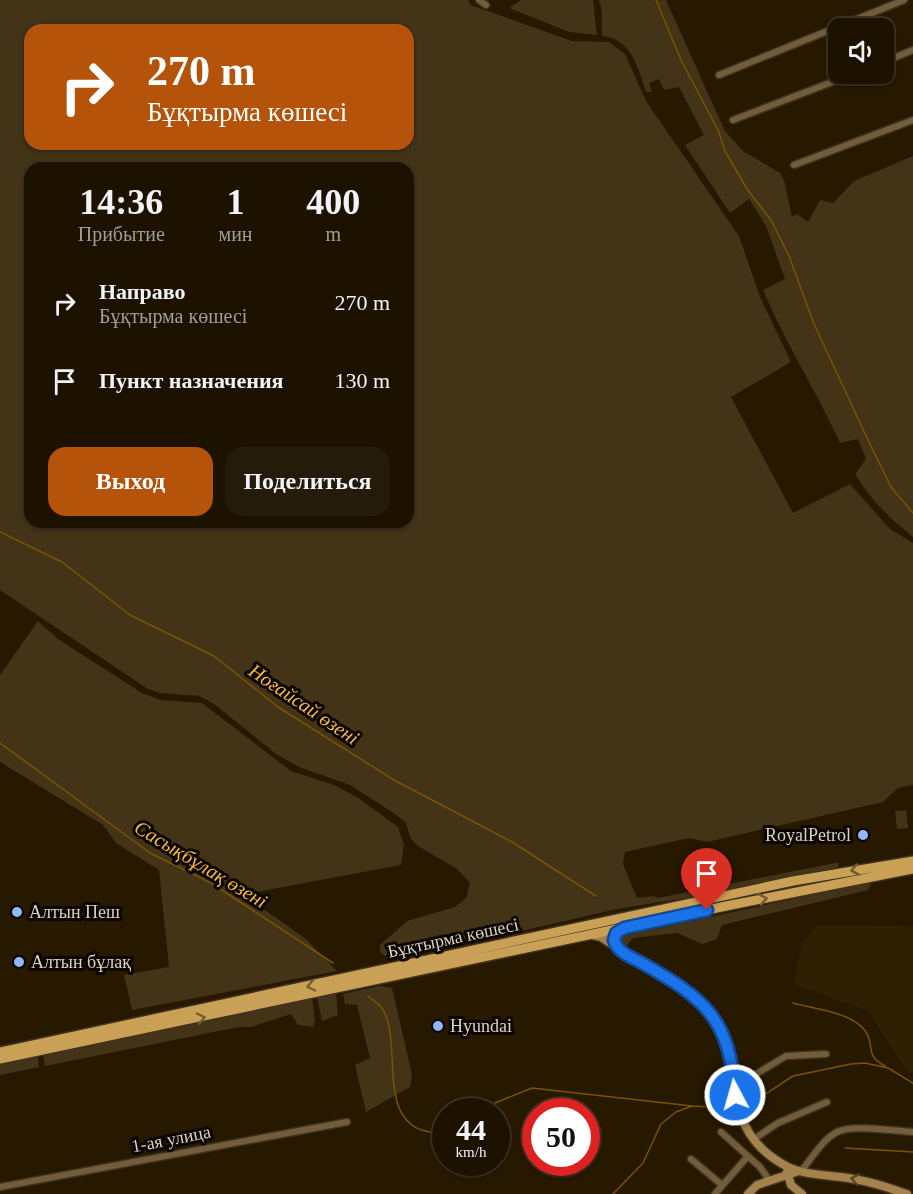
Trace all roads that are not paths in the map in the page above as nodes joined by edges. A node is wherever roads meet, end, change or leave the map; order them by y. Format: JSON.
{"nodes":[{"id":1,"x":479,"y":0,"type":"edge"},
{"id":2,"x":904,"y":0,"type":"edge"},
{"id":3,"x":486,"y":5,"type":"dead end"},
{"id":4,"x":913,"y":51,"type":"edge"},
{"id":5,"x":894,"y":58,"type":"edge"},
{"id":6,"x":719,"y":75,"type":"dead end"},
{"id":7,"x":828,"y":84,"type":"edge"},
{"id":8,"x":733,"y":120,"type":"dead end"},
{"id":9,"x":913,"y":120,"type":"edge"},
{"id":10,"x":794,"y":165,"type":"dead end"},
{"id":11,"x":913,"y":861,"type":"edge"},
{"id":12,"x":906,"y":867,"type":"edge"},
{"id":13,"x":827,"y":875,"type":"junction"},
{"id":14,"x":829,"y":886,"type":"junction"},
{"id":15,"x":624,"y":928,"type":"junction"},
{"id":16,"x":590,"y":935,"type":"junction"},
{"id":17,"x":622,"y":952,"type":"junction"},
{"id":18,"x":371,"y":977,"type":"junction"},
{"id":19,"x":0,"y":1052,"type":"edge"},
{"id":20,"x":826,"y":1054,"type":"dead end"},
{"id":21,"x":0,"y":1059,"type":"edge"},
{"id":22,"x":734,"y":1079,"type":"junction"},
{"id":23,"x":827,"y":1102,"type":"dead end"},
{"id":24,"x":347,"y":1122,"type":"dead end"},
{"id":25,"x":721,"y":1132,"type":"dead end"},
{"id":26,"x":913,"y":1132,"type":"edge"},
{"id":27,"x":754,"y":1138,"type":"junction"},
{"id":28,"x":748,"y":1156,"type":"junction"},
{"id":29,"x":691,"y":1158,"type":"dead end"},
{"id":30,"x":780,"y":1162,"type":"junction"},
{"id":31,"x":802,"y":1170,"type":"junction"},
{"id":32,"x":779,"y":1178,"type":"junction"},
{"id":33,"x":789,"y":1179,"type":"junction"},
{"id":34,"x":770,"y":1181,"type":"junction"},
{"id":35,"x":722,"y":1185,"type":"junction"},
{"id":36,"x":0,"y":1187,"type":"edge"},
{"id":37,"x":715,"y":1194,"type":"edge"},
{"id":38,"x":748,"y":1194,"type":"edge"},
{"id":39,"x":802,"y":1194,"type":"edge"},
{"id":40,"x":907,"y":1194,"type":"edge"}],
"edges":[{"from":1,"to":3,"type":"street"},
{"from":2,"to":6,"type":"street"},
{"from":4,"to":5,"type":"street"},
{"from":7,"to":8,"type":"street"},
{"from":9,"to":10,"type":"street"},
{"from":11,"to":12,"type":"main road","name":"Бұқтырма көшесі"},
{"from":12,"to":13,"type":"main road","name":"Бұқтырма көшесі","one_way":true},
{"from":12,"to":14,"type":"main road","name":"Бұқтырма көшесі"},
{"from":13,"to":14,"type":"main road"},
{"from":13,"to":18,"type":"main road","name":"Бұқтырма көшесі"},
{"from":15,"to":14,"type":"main road","name":"Бұқтырма көшесі","one_way":true},
{"from":15,"to":16,"type":"main road","name":"Бұқтырма көшесі"},
{"from":15,"to":17,"type":"main road"},
{"from":16,"to":17,"type":"main road"},
{"from":16,"to":18,"type":"main road","name":"Бұқтырма көшесі"},
{"from":17,"to":22,"type":"main road"},
{"from":18,"to":19,"type":"main road","name":"Бұқтырма көшесі","one_way":true},
{"from":21,"to":18,"type":"main road","name":"Бұқтырма көшесі","one_way":true},
{"from":20,"to":22,"type":"street"},
{"from":22,"to":27,"type":"main road"},
{"from":23,"to":27,"type":"street"},
{"from":24,"to":36,"type":"street","name":"1-ая улица"},
{"from":25,"to":28,"type":"street"},
{"from":26,"to":31,"type":"street"},
{"from":27,"to":30,"type":"main road"},
{"from":28,"to":34,"type":"street"},
{"from":28,"to":35,"type":"street"},
{"from":29,"to":35,"type":"street"},
{"from":30,"to":31,"type":"main road"},
{"from":30,"to":32,"type":"main road"},
{"from":30,"to":33,"type":"main road"},
{"from":31,"to":33,"type":"main road"},
{"from":40,"to":31,"type":"main road","one_way":true},
{"from":32,"to":33,"type":"main road"},
{"from":32,"to":34,"type":"main road"},
{"from":33,"to":39,"type":"main road"},
{"from":34,"to":38,"type":"main road"},
{"from":35,"to":37,"type":"street"}]}
